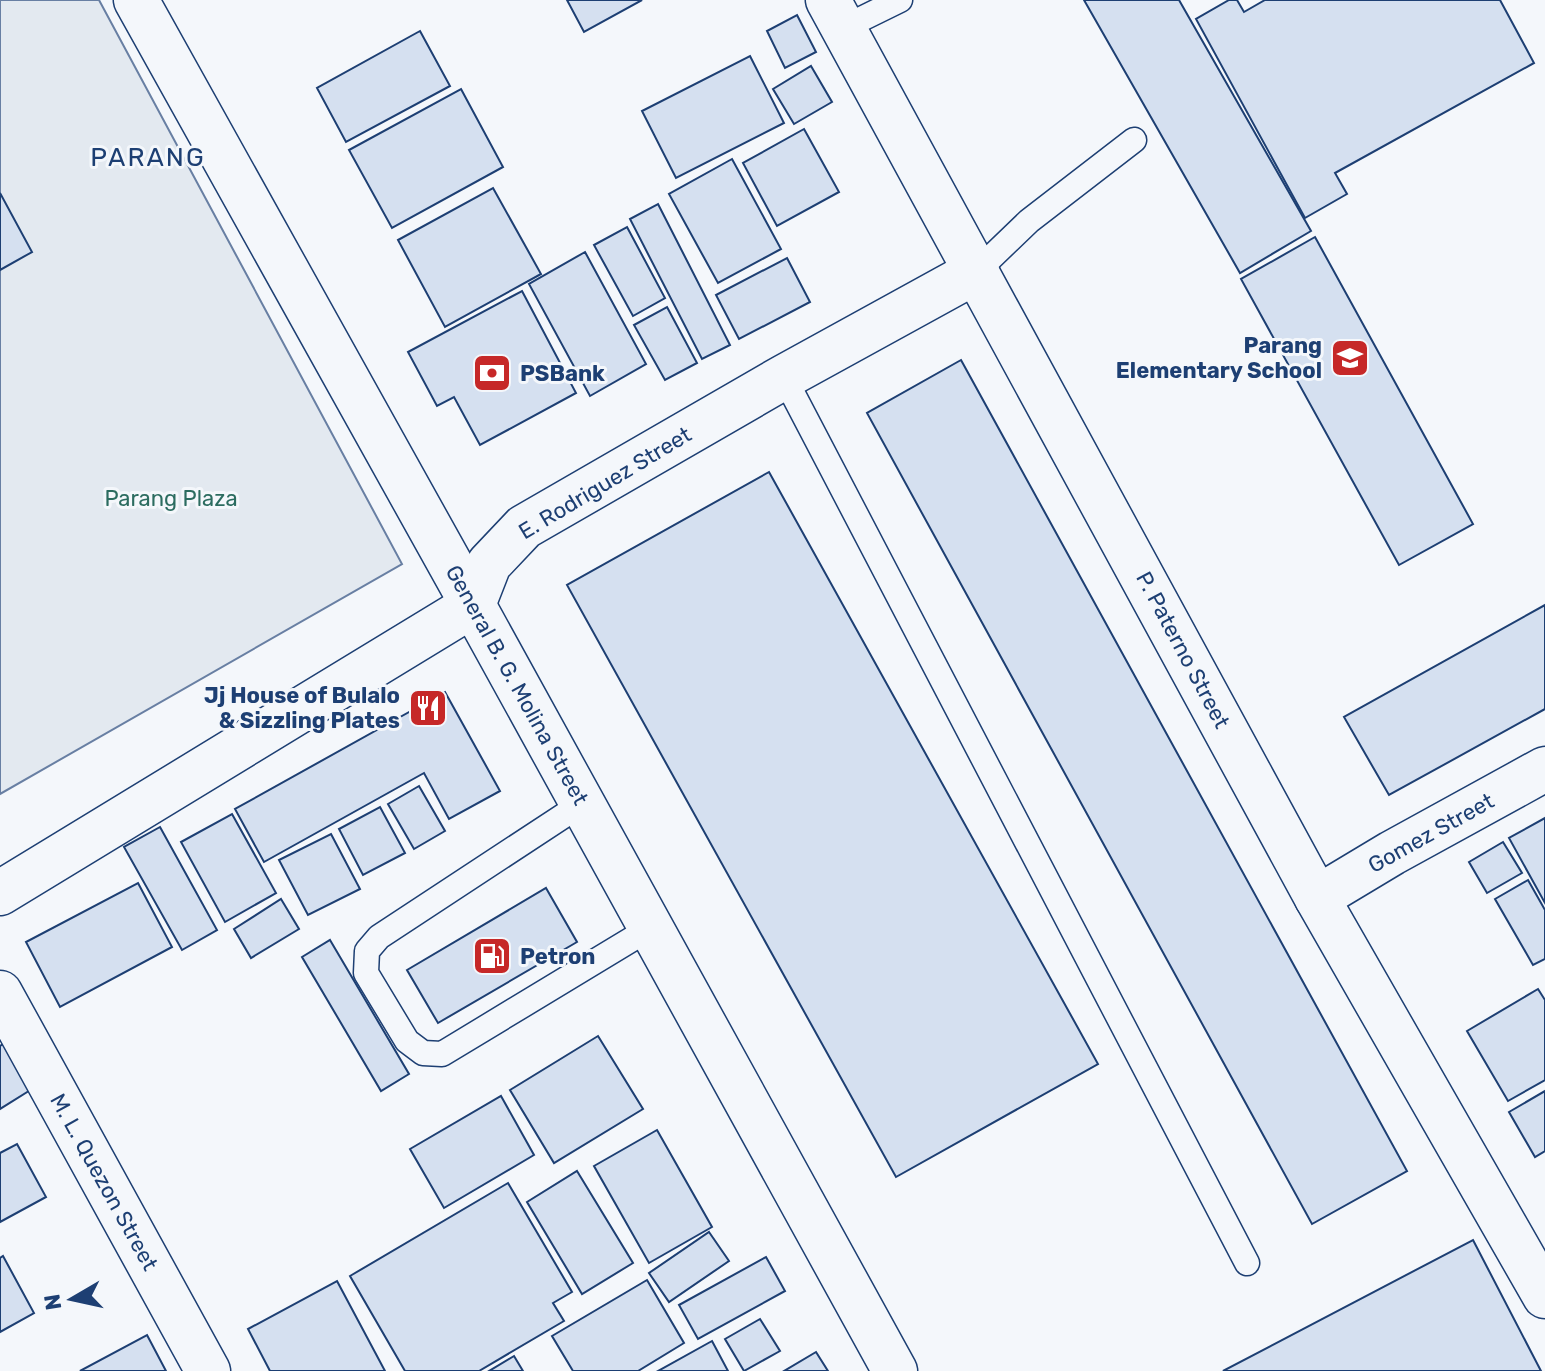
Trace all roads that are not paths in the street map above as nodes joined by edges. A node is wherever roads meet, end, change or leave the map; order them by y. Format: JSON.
{"nodes":[{"id":1,"x":136,"y":0,"type":"edge"},
{"id":2,"x":900,"y":0,"type":"edge"},
{"id":3,"x":836,"y":14,"type":"edge"},
{"id":4,"x":1134,"y":140,"type":"dead end"},
{"id":5,"x":977,"y":271,"type":"junction"},
{"id":6,"x":784,"y":377,"type":"junction"},
{"id":7,"x":473,"y":605,"type":"junction"},
{"id":8,"x":1545,"y":769,"type":"edge"},
{"id":9,"x":583,"y":803,"type":"junction"},
{"id":10,"x":0,"y":893,"type":"edge"},
{"id":11,"x":1317,"y":898,"type":"junction"},
{"id":12,"x":652,"y":927,"type":"junction"},
{"id":13,"x":0,"y":993,"type":"edge"},
{"id":14,"x":1247,"y":1263,"type":"dead end"},
{"id":15,"x":1545,"y":1296,"type":"edge"},
{"id":16,"x":208,"y":1371,"type":"edge"},
{"id":17,"x":895,"y":1371,"type":"edge"}],
"edges":[{"from":1,"to":7,"type":"street","name":"General B. G. Molina Street"},
{"from":2,"to":3,"type":"lane"},
{"from":3,"to":5,"type":"street","name":"P. Paterno Street"},
{"from":4,"to":5,"type":"lane","name":"E. Rodriguez Street"},
{"from":5,"to":6,"type":"street","name":"E. Rodriguez Street"},
{"from":5,"to":11,"type":"street","name":"P. Paterno Street"},
{"from":6,"to":7,"type":"street","name":"E. Rodriguez Street"},
{"from":6,"to":14,"type":"lane"},
{"from":7,"to":9,"type":"street","name":"General B. G. Molina Street"},
{"from":7,"to":10,"type":"street"},
{"from":8,"to":11,"type":"street","name":"Gomez Street"},
{"from":9,"to":12,"type":"street","name":"General B. G. Molina Street"},
{"from":9,"to":12,"type":"lane"},
{"from":11,"to":15,"type":"street","name":"P. Paterno Street"},
{"from":12,"to":17,"type":"street","name":"General B. G. Molina Street"},
{"from":13,"to":16,"type":"street","name":"M. L. Quezon Street"}]}
